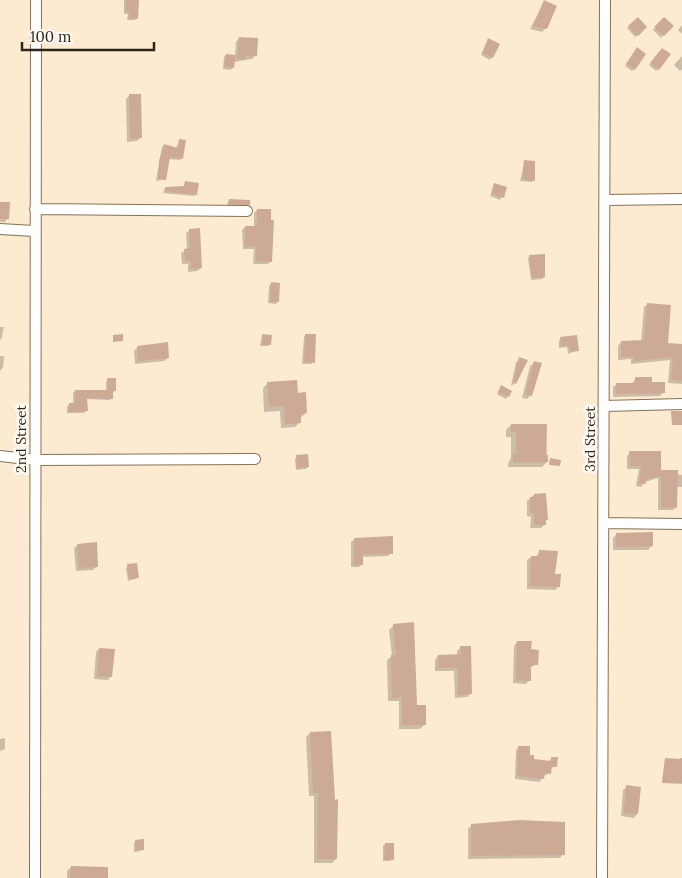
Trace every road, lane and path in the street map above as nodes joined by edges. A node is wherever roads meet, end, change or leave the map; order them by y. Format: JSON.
{"nodes":[{"id":1,"x":36,"y":0,"type":"edge"},
{"id":2,"x":606,"y":0,"type":"edge"},
{"id":3,"x":682,"y":199,"type":"edge"},
{"id":4,"x":605,"y":200,"type":"junction"},
{"id":5,"x":35,"y":209,"type":"junction"},
{"id":6,"x":247,"y":211,"type":"dead end"},
{"id":7,"x":0,"y":230,"type":"edge"},
{"id":8,"x":34,"y":231,"type":"junction"},
{"id":9,"x":682,"y":404,"type":"edge"},
{"id":10,"x":604,"y":406,"type":"junction"},
{"id":11,"x":0,"y":456,"type":"edge"},
{"id":12,"x":254,"y":459,"type":"dead end"},
{"id":13,"x":35,"y":460,"type":"junction"},
{"id":14,"x":604,"y":523,"type":"junction"},
{"id":15,"x":682,"y":524,"type":"edge"},
{"id":16,"x":35,"y":878,"type":"edge"},
{"id":17,"x":602,"y":878,"type":"edge"}],
"edges":[{"from":1,"to":5,"type":"street","name":"2nd Street"},
{"from":2,"to":4,"type":"street","name":"3rd Street"},
{"from":3,"to":4,"type":"street"},
{"from":4,"to":10,"type":"street","name":"3rd Street"},
{"from":5,"to":6,"type":"street"},
{"from":5,"to":8,"type":"street","name":"2nd Street"},
{"from":7,"to":8,"type":"street"},
{"from":8,"to":13,"type":"street","name":"2nd Street"},
{"from":9,"to":10,"type":"street"},
{"from":10,"to":14,"type":"street","name":"3rd Street"},
{"from":11,"to":13,"type":"street"},
{"from":12,"to":13,"type":"street"},
{"from":13,"to":16,"type":"street","name":"2nd Street"},
{"from":14,"to":15,"type":"street"},
{"from":14,"to":17,"type":"street","name":"3rd Street"}]}
